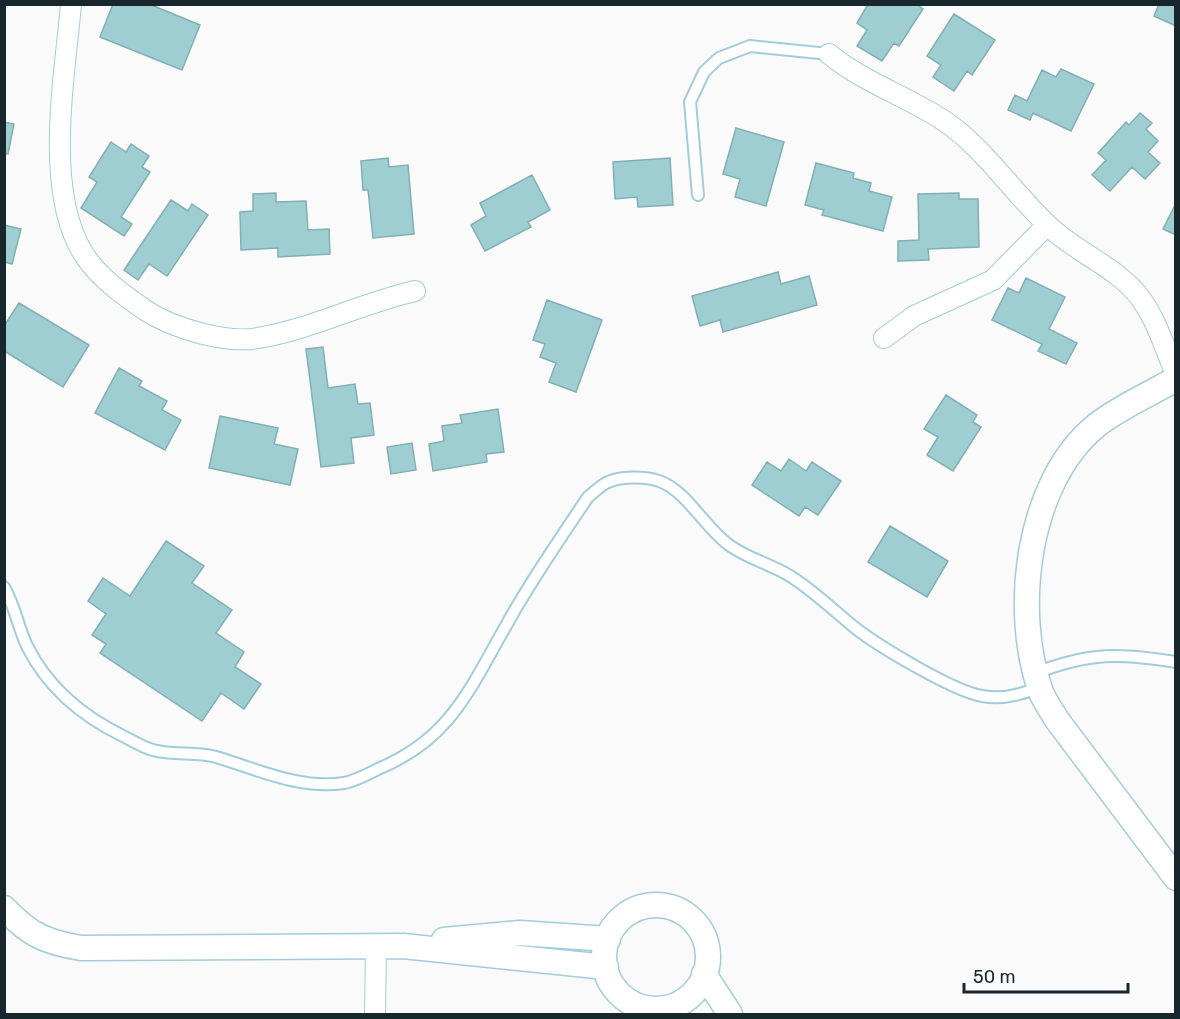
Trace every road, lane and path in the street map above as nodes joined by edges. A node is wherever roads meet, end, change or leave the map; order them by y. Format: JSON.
{"nodes":[{"id":1,"x":71,"y":4,"type":"edge"},
{"id":2,"x":829,"y":54,"type":"joint"},
{"id":3,"x":698,"y":195,"type":"dead end"},
{"id":4,"x":1047,"y":225,"type":"junction"},
{"id":5,"x":415,"y":291,"type":"dead end"},
{"id":6,"x":884,"y":338,"type":"dead end"},
{"id":7,"x":1176,"y":374,"type":"edge"},
{"id":8,"x":1176,"y":379,"type":"edge"},
{"id":9,"x":4,"y":587,"type":"edge"},
{"id":10,"x":1176,"y":662,"type":"edge"},
{"id":11,"x":1038,"y":680,"type":"junction"},
{"id":12,"x":1176,"y":878,"type":"edge"},
{"id":13,"x":4,"y":908,"type":"edge"},
{"id":14,"x":608,"y":939,"type":"junction"},
{"id":15,"x":376,"y":946,"type":"junction"},
{"id":16,"x":403,"y":946,"type":"junction"},
{"id":17,"x":606,"y":967,"type":"junction"},
{"id":18,"x":704,"y":974,"type":"junction"},
{"id":19,"x":693,"y":1006,"type":"edge"},
{"id":20,"x":375,"y":1014,"type":"edge"},
{"id":21,"x":730,"y":1014,"type":"edge"}],
"edges":[{"from":1,"to":5,"type":"street"},
{"from":2,"to":3,"type":"lane"},
{"from":2,"to":4,"type":"street"},
{"from":4,"to":6,"type":"street"},
{"from":4,"to":7,"type":"street"},
{"from":8,"to":11,"type":"street"},
{"from":9,"to":11,"type":"lane"},
{"from":10,"to":11,"type":"lane"},
{"from":11,"to":12,"type":"street"},
{"from":13,"to":15,"type":"street"},
{"from":14,"to":16,"type":"street"},
{"from":14,"to":17,"type":"street"},
{"from":14,"to":18,"type":"street"},
{"from":15,"to":16,"type":"street"},
{"from":15,"to":20,"type":"street"},
{"from":16,"to":17,"type":"street"},
{"from":17,"to":19,"type":"street"},
{"from":18,"to":19,"type":"street"},
{"from":18,"to":21,"type":"street"}]}
